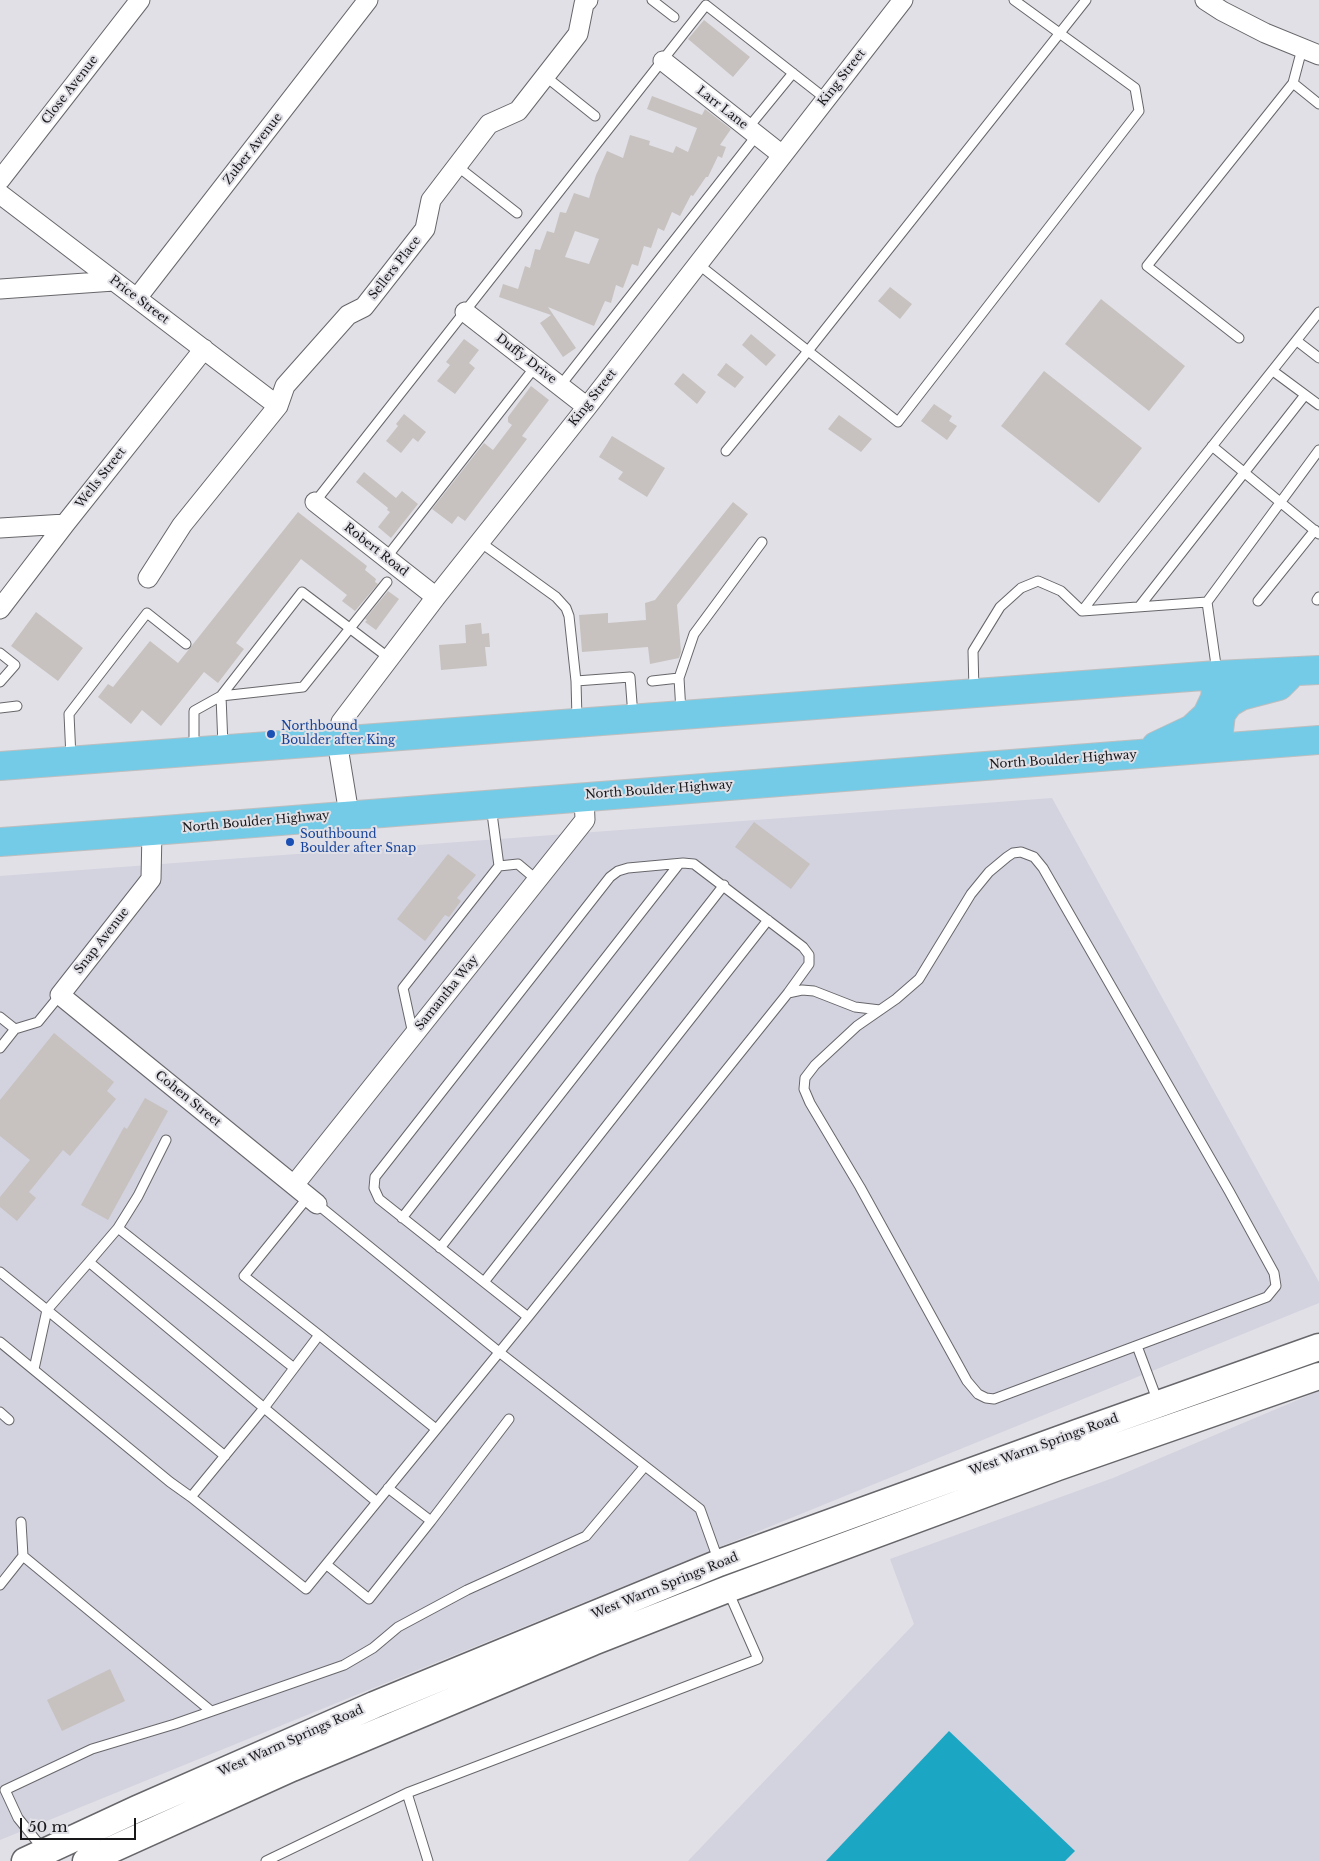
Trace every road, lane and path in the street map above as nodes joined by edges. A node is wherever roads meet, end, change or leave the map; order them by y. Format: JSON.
{"nodes":[{"id":1,"x":140,"y":0,"type":"edge"},
{"id":2,"x":368,"y":0,"type":"edge"},
{"id":3,"x":588,"y":0,"type":"edge"},
{"id":4,"x":652,"y":0,"type":"edge"},
{"id":5,"x":904,"y":0,"type":"edge"},
{"id":6,"x":1014,"y":0,"type":"edge"},
{"id":7,"x":1086,"y":0,"type":"edge"},
{"id":8,"x":1205,"y":0,"type":"edge"},
{"id":9,"x":674,"y":17,"type":"dead end"},
{"id":10,"x":1059,"y":33,"type":"junction"},
{"id":11,"x":1311,"y":52,"type":"edge"},
{"id":12,"x":662,"y":61,"type":"junction"},
{"id":13,"x":793,"y":73,"type":"junction"},
{"id":14,"x":545,"y":76,"type":"junction"},
{"id":15,"x":1293,"y":83,"type":"junction"},
{"id":16,"x":826,"y":99,"type":"junction"},
{"id":17,"x":1319,"y":104,"type":"edge"},
{"id":18,"x":595,"y":116,"type":"dead end"},
{"id":19,"x":753,"y":131,"type":"junction"},
{"id":20,"x":782,"y":155,"type":"junction"},
{"id":21,"x":457,"y":166,"type":"junction"},
{"id":22,"x":0,"y":180,"type":"edge"},
{"id":23,"x":0,"y":194,"type":"edge"},
{"id":24,"x":517,"y":213,"type":"dead end"},
{"id":25,"x":698,"y":264,"type":"junction"},
{"id":26,"x":114,"y":281,"type":"junction"},
{"id":27,"x":0,"y":289,"type":"edge"},
{"id":28,"x":137,"y":298,"type":"junction"},
{"id":29,"x":465,"y":312,"type":"junction"},
{"id":30,"x":1319,"y":312,"type":"edge"},
{"id":31,"x":1239,"y":338,"type":"dead end"},
{"id":32,"x":1297,"y":341,"type":"junction"},
{"id":33,"x":204,"y":349,"type":"junction"},
{"id":34,"x":808,"y":351,"type":"junction"},
{"id":35,"x":1319,"y":358,"type":"edge"},
{"id":36,"x":535,"y":366,"type":"junction"},
{"id":37,"x":1273,"y":371,"type":"junction"},
{"id":38,"x":560,"y":386,"type":"junction"},
{"id":39,"x":1305,"y":395,"type":"junction"},
{"id":40,"x":1319,"y":405,"type":"edge"},
{"id":41,"x":278,"y":406,"type":"junction"},
{"id":42,"x":586,"y":407,"type":"junction"},
{"id":43,"x":1212,"y":446,"type":"junction"},
{"id":44,"x":726,"y":450,"type":"dead end"},
{"id":45,"x":1319,"y":450,"type":"edge"},
{"id":46,"x":1244,"y":473,"type":"junction"},
{"id":47,"x":315,"y":502,"type":"joint"},
{"id":48,"x":1280,"y":502,"type":"junction"},
{"id":49,"x":65,"y":524,"type":"junction"},
{"id":50,"x":0,"y":528,"type":"edge"},
{"id":51,"x":1317,"y":532,"type":"edge"},
{"id":52,"x":480,"y":542,"type":"junction"},
{"id":53,"x":762,"y":542,"type":"dead end"},
{"id":54,"x":386,"y":558,"type":"junction"},
{"id":55,"x":148,"y":578,"type":"dead end"},
{"id":56,"x":386,"y":582,"type":"dead end"},
{"id":57,"x":436,"y":597,"type":"junction"},
{"id":58,"x":1258,"y":601,"type":"dead end"},
{"id":59,"x":1207,"y":602,"type":"junction"},
{"id":60,"x":1138,"y":607,"type":"junction"},
{"id":61,"x":0,"y":609,"type":"edge"},
{"id":62,"x":1082,"y":611,"type":"junction"},
{"id":63,"x":350,"y":629,"type":"junction"},
{"id":64,"x":186,"y":644,"type":"dead end"},
{"id":65,"x":0,"y":653,"type":"edge"},
{"id":66,"x":388,"y":658,"type":"junction"},
{"id":67,"x":1319,"y":670,"type":"edge"},
{"id":68,"x":1292,"y":672,"type":"junction"},
{"id":69,"x":1217,"y":675,"type":"junction"},
{"id":70,"x":679,"y":678,"type":"junction"},
{"id":71,"x":576,"y":680,"type":"junction"},
{"id":72,"x":652,"y":681,"type":"dead end"},
{"id":73,"x":0,"y":682,"type":"edge"},
{"id":74,"x":974,"y":693,"type":"junction"},
{"id":75,"x":221,"y":696,"type":"junction"},
{"id":76,"x":17,"y":706,"type":"dead end"},
{"id":77,"x":0,"y":708,"type":"edge"},
{"id":78,"x":681,"y":715,"type":"junction"},
{"id":79,"x":633,"y":719,"type":"junction"},
{"id":80,"x":577,"y":723,"type":"junction"},
{"id":81,"x":1319,"y":740,"type":"edge"},
{"id":82,"x":337,"y":741,"type":"junction"},
{"id":83,"x":1216,"y":747,"type":"junction"},
{"id":84,"x":223,"y":750,"type":"junction"},
{"id":85,"x":194,"y":752,"type":"junction"},
{"id":86,"x":1139,"y":754,"type":"junction"},
{"id":87,"x":71,"y":761,"type":"junction"},
{"id":88,"x":0,"y":766,"type":"edge"},
{"id":89,"x":584,"y":796,"type":"junction"},
{"id":90,"x":491,"y":803,"type":"junction"},
{"id":91,"x":349,"y":814,"type":"junction"},
{"id":92,"x":152,"y":831,"type":"junction"},
{"id":93,"x":0,"y":842,"type":"edge"},
{"id":94,"x":679,"y":864,"type":"junction"},
{"id":95,"x":499,"y":866,"type":"junction"},
{"id":96,"x":537,"y":880,"type":"junction"},
{"id":97,"x":724,"y":886,"type":"junction"},
{"id":98,"x":768,"y":920,"type":"junction"},
{"id":99,"x":788,"y":993,"type":"junction"},
{"id":100,"x":60,"y":995,"type":"junction"},
{"id":101,"x":880,"y":1010,"type":"junction"},
{"id":102,"x":0,"y":1017,"type":"edge"},
{"id":103,"x":15,"y":1029,"type":"junction"},
{"id":104,"x":413,"y":1036,"type":"junction"},
{"id":105,"x":0,"y":1048,"type":"edge"},
{"id":106,"x":166,"y":1140,"type":"dead end"},
{"id":107,"x":306,"y":1195,"type":"junction"},
{"id":108,"x":402,"y":1218,"type":"junction"},
{"id":109,"x":118,"y":1228,"type":"junction"},
{"id":110,"x":440,"y":1248,"type":"junction"},
{"id":111,"x":88,"y":1262,"type":"junction"},
{"id":112,"x":0,"y":1272,"type":"edge"},
{"id":113,"x":484,"y":1282,"type":"junction"},
{"id":114,"x":47,"y":1310,"type":"junction"},
{"id":115,"x":528,"y":1317,"type":"junction"},
{"id":116,"x":319,"y":1335,"type":"junction"},
{"id":117,"x":0,"y":1342,"type":"edge"},
{"id":118,"x":1137,"y":1346,"type":"junction"},
{"id":119,"x":1319,"y":1347,"type":"edge"},
{"id":120,"x":499,"y":1352,"type":"junction"},
{"id":121,"x":294,"y":1368,"type":"junction"},
{"id":122,"x":34,"y":1369,"type":"junction"},
{"id":123,"x":1319,"y":1376,"type":"edge"},
{"id":124,"x":264,"y":1408,"type":"junction"},
{"id":125,"x":0,"y":1412,"type":"edge"},
{"id":126,"x":1163,"y":1417,"type":"junction"},
{"id":127,"x":509,"y":1419,"type":"dead end"},
{"id":128,"x":9,"y":1420,"type":"dead end"},
{"id":129,"x":436,"y":1429,"type":"junction"},
{"id":130,"x":225,"y":1456,"type":"junction"},
{"id":131,"x":645,"y":1466,"type":"junction"},
{"id":132,"x":388,"y":1488,"type":"junction"},
{"id":133,"x":191,"y":1497,"type":"junction"},
{"id":134,"x":377,"y":1502,"type":"junction"},
{"id":135,"x":431,"y":1520,"type":"junction"},
{"id":136,"x":21,"y":1522,"type":"dead end"},
{"id":137,"x":23,"y":1556,"type":"junction"},
{"id":138,"x":719,"y":1563,"type":"junction"},
{"id":139,"x":326,"y":1565,"type":"junction"},
{"id":140,"x":0,"y":1585,"type":"edge"},
{"id":141,"x":728,"y":1589,"type":"junction"},
{"id":142,"x":211,"y":1711,"type":"junction"},
{"id":143,"x":3,"y":1791,"type":"edge"},
{"id":144,"x":407,"y":1793,"type":"junction"},
{"id":145,"x":39,"y":1858,"type":"edge"},
{"id":146,"x":86,"y":1861,"type":"edge"},
{"id":147,"x":266,"y":1861,"type":"edge"},
{"id":148,"x":428,"y":1861,"type":"edge"}],
"edges":[{"from":1,"to":22,"type":"street","name":"Close Avenue"},
{"from":2,"to":28,"type":"street","name":"Zuber Avenue"},
{"from":3,"to":14,"type":"street","name":"Sellers Place"},
{"from":4,"to":9,"type":"lane"},
{"from":5,"to":16,"type":"street","name":"King Street"},
{"from":6,"to":10,"type":"lane"},
{"from":7,"to":10,"type":"lane"},
{"from":8,"to":11,"type":"street"},
{"from":10,"to":34,"type":"lane"},
{"from":10,"to":34,"type":"lane"},
{"from":11,"to":15,"type":"lane"},
{"from":12,"to":13,"type":"lane"},
{"from":12,"to":19,"type":"street","name":"Larr Lane"},
{"from":12,"to":29,"type":"lane"},
{"from":13,"to":16,"type":"lane"},
{"from":13,"to":19,"type":"lane"},
{"from":14,"to":18,"type":"lane"},
{"from":14,"to":21,"type":"street","name":"Sellers Place"},
{"from":15,"to":17,"type":"lane"},
{"from":15,"to":31,"type":"lane"},
{"from":16,"to":20,"type":"street","name":"King Street"},
{"from":19,"to":20,"type":"street","name":"Larr Lane"},
{"from":19,"to":38,"type":"lane"},
{"from":20,"to":25,"type":"street","name":"King Street"},
{"from":21,"to":24,"type":"lane"},
{"from":21,"to":41,"type":"street","name":"Sellers Place"},
{"from":23,"to":26,"type":"street","name":"Price Street"},
{"from":25,"to":34,"type":"lane"},
{"from":25,"to":42,"type":"street","name":"King Street"},
{"from":26,"to":27,"type":"street"},
{"from":26,"to":28,"type":"street","name":"Price Street"},
{"from":28,"to":33,"type":"street","name":"Price Street"},
{"from":29,"to":36,"type":"street","name":"Duffy Drive"},
{"from":29,"to":47,"type":"lane"},
{"from":30,"to":32,"type":"lane"},
{"from":32,"to":35,"type":"lane"},
{"from":32,"to":37,"type":"lane"},
{"from":33,"to":41,"type":"street","name":"Price Street"},
{"from":33,"to":49,"type":"street","name":"Wells Street"},
{"from":34,"to":44,"type":"lane"},
{"from":36,"to":38,"type":"street","name":"Duffy Drive"},
{"from":36,"to":54,"type":"lane"},
{"from":37,"to":39,"type":"lane"},
{"from":37,"to":43,"type":"lane"},
{"from":38,"to":42,"type":"street","name":"Duffy Drive"},
{"from":39,"to":40,"type":"lane"},
{"from":39,"to":46,"type":"lane"},
{"from":41,"to":55,"type":"street","name":"Sellers Place"},
{"from":42,"to":52,"type":"street","name":"King Street"},
{"from":43,"to":46,"type":"lane"},
{"from":43,"to":62,"type":"lane"},
{"from":45,"to":48,"type":"lane"},
{"from":46,"to":48,"type":"lane"},
{"from":46,"to":60,"type":"lane"},
{"from":47,"to":54,"type":"street","name":"Robert Road"},
{"from":48,"to":51,"type":"lane"},
{"from":48,"to":59,"type":"lane"},
{"from":49,"to":50,"type":"street"},
{"from":49,"to":61,"type":"street","name":"Wells Street"},
{"from":51,"to":58,"type":"lane"},
{"from":52,"to":57,"type":"street","name":"King Street"},
{"from":52,"to":71,"type":"lane"},
{"from":53,"to":70,"type":"lane"},
{"from":54,"to":57,"type":"street","name":"Robert Road"},
{"from":56,"to":63,"type":"lane"},
{"from":57,"to":66,"type":"street","name":"King Street"},
{"from":59,"to":60,"type":"lane"},
{"from":59,"to":69,"type":"lane"},
{"from":60,"to":62,"type":"lane"},
{"from":62,"to":74,"type":"lane"},
{"from":63,"to":66,"type":"lane"},
{"from":63,"to":75,"type":"lane"},
{"from":63,"to":75,"type":"lane"},
{"from":64,"to":87,"type":"lane"},
{"from":65,"to":73,"type":"lane"},
{"from":66,"to":82,"type":"street","name":"King Street"},
{"from":67,"to":68,"type":"main road"},
{"from":68,"to":69,"type":"main road"},
{"from":68,"to":83,"type":"main road"},
{"from":69,"to":74,"type":"main road"},
{"from":69,"to":86,"type":"main road"},
{"from":70,"to":72,"type":"lane"},
{"from":70,"to":78,"type":"lane"},
{"from":71,"to":79,"type":"lane"},
{"from":71,"to":80,"type":"lane"},
{"from":74,"to":78,"type":"main road"},
{"from":75,"to":84,"type":"lane"},
{"from":75,"to":85,"type":"lane"},
{"from":76,"to":77,"type":"lane"},
{"from":78,"to":79,"type":"main road"},
{"from":79,"to":80,"type":"main road"},
{"from":80,"to":82,"type":"main road"},
{"from":81,"to":83,"type":"main road","name":"North Boulder Highway"},
{"from":82,"to":84,"type":"main road"},
{"from":82,"to":91,"type":"street","name":"King Street"},
{"from":83,"to":86,"type":"main road","name":"North Boulder Highway"},
{"from":84,"to":85,"type":"main road"},
{"from":85,"to":87,"type":"main road"},
{"from":86,"to":89,"type":"main road","name":"North Boulder Highway"},
{"from":87,"to":88,"type":"main road"},
{"from":89,"to":90,"type":"main road","name":"North Boulder Highway"},
{"from":89,"to":96,"type":"street","name":"Samantha Way"},
{"from":90,"to":91,"type":"main road","name":"North Boulder Highway"},
{"from":90,"to":95,"type":"lane"},
{"from":91,"to":92,"type":"main road","name":"North Boulder Highway"},
{"from":92,"to":93,"type":"main road","name":"North Boulder Highway"},
{"from":92,"to":100,"type":"street","name":"Snap Avenue"},
{"from":94,"to":97,"type":"lane"},
{"from":94,"to":108,"type":"lane"},
{"from":94,"to":108,"type":"lane"},
{"from":95,"to":96,"type":"lane"},
{"from":95,"to":104,"type":"lane"},
{"from":96,"to":104,"type":"street","name":"Samantha Way"},
{"from":97,"to":98,"type":"lane"},
{"from":97,"to":110,"type":"lane"},
{"from":98,"to":99,"type":"lane"},
{"from":98,"to":113,"type":"lane"},
{"from":99,"to":101,"type":"lane"},
{"from":99,"to":115,"type":"lane"},
{"from":100,"to":103,"type":"lane","name":"Snap Avenue"},
{"from":100,"to":107,"type":"street","name":"Cohen Street"},
{"from":101,"to":118,"type":"lane"},
{"from":101,"to":118,"type":"lane"},
{"from":102,"to":103,"type":"lane"},
{"from":103,"to":105,"type":"lane"},
{"from":104,"to":107,"type":"street","name":"Samantha Way"},
{"from":106,"to":109,"type":"lane"},
{"from":107,"to":116,"type":"lane"},
{"from":107,"to":120,"type":"lane"},
{"from":108,"to":110,"type":"lane"},
{"from":109,"to":111,"type":"lane"},
{"from":109,"to":121,"type":"lane"},
{"from":110,"to":113,"type":"lane"},
{"from":111,"to":114,"type":"lane"},
{"from":111,"to":124,"type":"lane"},
{"from":112,"to":114,"type":"lane"},
{"from":113,"to":115,"type":"lane"},
{"from":114,"to":122,"type":"lane"},
{"from":114,"to":130,"type":"lane"},
{"from":115,"to":120,"type":"lane"},
{"from":116,"to":121,"type":"lane"},
{"from":116,"to":129,"type":"lane"},
{"from":117,"to":122,"type":"lane"},
{"from":118,"to":126,"type":"lane"},
{"from":119,"to":126,"type":"main road","name":"West Warm Springs Road"},
{"from":120,"to":129,"type":"lane"},
{"from":120,"to":131,"type":"lane"},
{"from":121,"to":124,"type":"lane"},
{"from":122,"to":133,"type":"lane"},
{"from":123,"to":126,"type":"main road","name":"West Warm Springs Road"},
{"from":124,"to":130,"type":"lane"},
{"from":124,"to":134,"type":"lane"},
{"from":125,"to":128,"type":"lane"},
{"from":126,"to":138,"type":"main road","name":"West Warm Springs Road"},
{"from":126,"to":141,"type":"main road","name":"West Warm Springs Road"},
{"from":127,"to":135,"type":"lane"},
{"from":129,"to":132,"type":"lane"},
{"from":130,"to":133,"type":"lane"},
{"from":131,"to":138,"type":"lane"},
{"from":131,"to":142,"type":"lane"},
{"from":132,"to":134,"type":"lane"},
{"from":132,"to":135,"type":"lane"},
{"from":133,"to":139,"type":"lane"},
{"from":134,"to":139,"type":"lane"},
{"from":135,"to":139,"type":"lane"},
{"from":136,"to":137,"type":"lane"},
{"from":137,"to":140,"type":"lane"},
{"from":137,"to":142,"type":"lane"},
{"from":138,"to":141,"type":"main road"},
{"from":138,"to":145,"type":"main road","name":"West Warm Springs Road"},
{"from":141,"to":144,"type":"lane"},
{"from":141,"to":146,"type":"main road","name":"West Warm Springs Road"},
{"from":142,"to":143,"type":"lane"},
{"from":143,"to":145,"type":"lane"},
{"from":144,"to":147,"type":"lane"},
{"from":144,"to":148,"type":"lane"}]}
